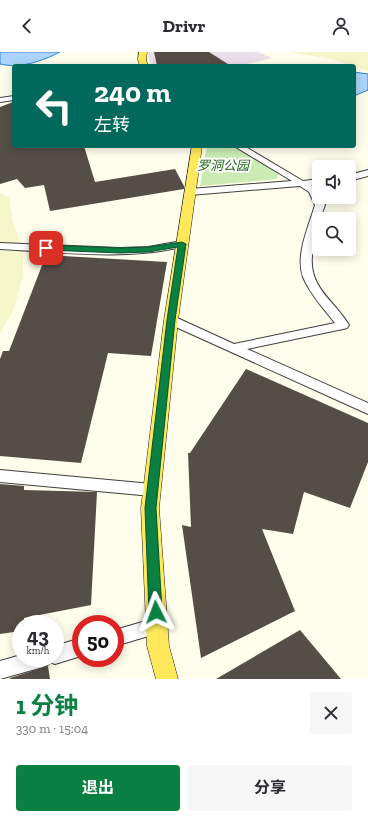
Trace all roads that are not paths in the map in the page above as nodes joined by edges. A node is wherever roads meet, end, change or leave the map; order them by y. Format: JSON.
{"nodes":[{"id":1,"x":143,"y":52,"type":"edge"},
{"id":2,"x":143,"y":64,"type":"edge"},
{"id":3,"x":0,"y":92,"type":"edge"},
{"id":4,"x":12,"y":98,"type":"edge"},
{"id":5,"x":0,"y":100,"type":"edge"},
{"id":6,"x":197,"y":148,"type":"edge"},
{"id":7,"x":241,"y":148,"type":"edge"},
{"id":8,"x":368,"y":173,"type":"edge"},
{"id":9,"x":356,"y":176,"type":"edge"},
{"id":10,"x":312,"y":182,"type":"edge"},
{"id":11,"x":301,"y":183,"type":"junction"},
{"id":12,"x":190,"y":192,"type":"junction"},
{"id":13,"x":182,"y":244,"type":"junction"},
{"id":14,"x":0,"y":246,"type":"edge"},
{"id":15,"x":171,"y":320,"type":"junction"},
{"id":16,"x":234,"y":348,"type":"junction"},
{"id":17,"x":368,"y":409,"type":"edge"},
{"id":18,"x":0,"y":476,"type":"edge"},
{"id":19,"x":152,"y":490,"type":"junction"},
{"id":20,"x":156,"y":626,"type":"junction"},
{"id":21,"x":124,"y":635,"type":"edge"},
{"id":22,"x":12,"y":667,"type":"edge"},
{"id":23,"x":0,"y":670,"type":"edge"},
{"id":24,"x":167,"y":679,"type":"edge"}],
"edges":[{"from":1,"to":2,"type":"main road"},
{"from":3,"to":4,"type":"street"},
{"from":4,"to":5,"type":"street"},
{"from":6,"to":12,"type":"main road"},
{"from":7,"to":11,"type":"street"},
{"from":8,"to":9,"type":"street"},
{"from":10,"to":11,"type":"street"},
{"from":11,"to":12,"type":"street"},
{"from":11,"to":16,"type":"street"},
{"from":12,"to":13,"type":"main road"},
{"from":13,"to":14,"type":"street"},
{"from":13,"to":15,"type":"main road"},
{"from":15,"to":16,"type":"street"},
{"from":15,"to":19,"type":"main road"},
{"from":16,"to":17,"type":"street"},
{"from":18,"to":19,"type":"street"},
{"from":19,"to":20,"type":"main road"},
{"from":20,"to":21,"type":"street"},
{"from":20,"to":24,"type":"main road"},
{"from":22,"to":23,"type":"street"}]}
